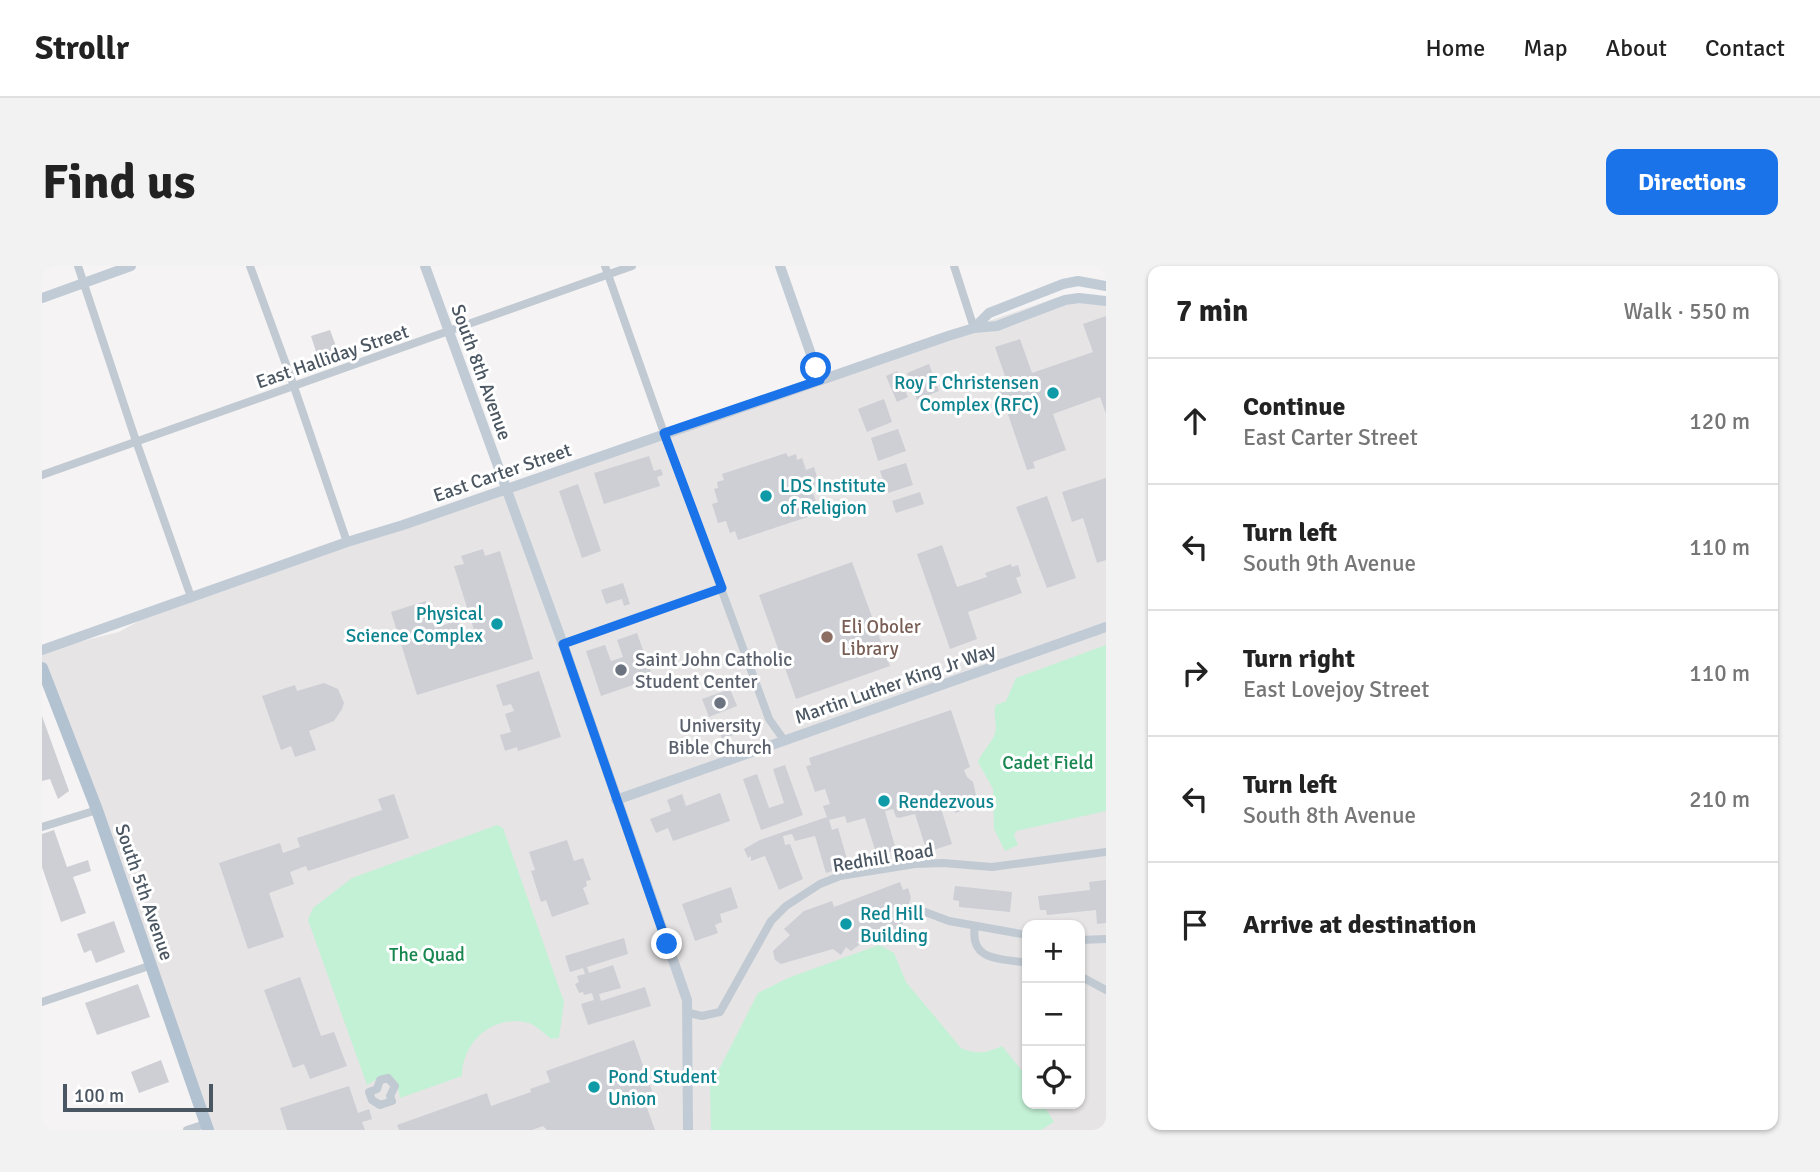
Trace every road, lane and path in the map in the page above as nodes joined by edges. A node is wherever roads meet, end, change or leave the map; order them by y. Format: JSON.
{"nodes":[{"id":1,"x":78,"y":266,"type":"edge"},
{"id":2,"x":131,"y":266,"type":"edge"},
{"id":3,"x":250,"y":266,"type":"edge"},
{"id":4,"x":425,"y":266,"type":"edge"},
{"id":5,"x":632,"y":266,"type":"edge"},
{"id":6,"x":780,"y":266,"type":"edge"},
{"id":7,"x":954,"y":266,"type":"edge"},
{"id":8,"x":607,"y":270,"type":"edge"},
{"id":9,"x":84,"y":282,"type":"junction"},
{"id":10,"x":1106,"y":286,"type":"edge"},
{"id":11,"x":42,"y":298,"type":"edge"},
{"id":12,"x":1106,"y":302,"type":"edge"},
{"id":13,"x":974,"y":328,"type":"junction"},
{"id":14,"x":448,"y":332,"type":"junction"},
{"id":15,"x":820,"y":380,"type":"junction"},
{"id":16,"x":294,"y":385,"type":"junction"},
{"id":17,"x":664,"y":433,"type":"junction"},
{"id":18,"x":135,"y":441,"type":"junction"},
{"id":19,"x":42,"y":475,"type":"edge"},
{"id":20,"x":506,"y":489,"type":"junction"},
{"id":21,"x":347,"y":542,"type":"junction"},
{"id":22,"x":722,"y":588,"type":"junction"},
{"id":23,"x":191,"y":597,"type":"junction"},
{"id":24,"x":1106,"y":628,"type":"edge"},
{"id":25,"x":563,"y":644,"type":"junction"},
{"id":26,"x":42,"y":650,"type":"edge"},
{"id":27,"x":42,"y":668,"type":"edge"},
{"id":28,"x":784,"y":740,"type":"junction"},
{"id":29,"x":616,"y":800,"type":"junction"},
{"id":30,"x":97,"y":810,"type":"junction"},
{"id":31,"x":42,"y":827,"type":"edge"},
{"id":32,"x":1106,"y":852,"type":"edge"},
{"id":33,"x":925,"y":912,"type":"dead end"},
{"id":34,"x":975,"y":926,"type":"junction"},
{"id":35,"x":1022,"y":934,"type":"edge"},
{"id":36,"x":1106,"y":939,"type":"edge"},
{"id":37,"x":1085,"y":940,"type":"edge"},
{"id":38,"x":1022,"y":962,"type":"edge"},
{"id":39,"x":149,"y":966,"type":"junction"},
{"id":40,"x":1085,"y":979,"type":"edge"},
{"id":41,"x":1106,"y":990,"type":"edge"},
{"id":42,"x":42,"y":1002,"type":"edge"},
{"id":43,"x":689,"y":1013,"type":"junction"},
{"id":44,"x":206,"y":1127,"type":"edge"},
{"id":45,"x":187,"y":1130,"type":"edge"},
{"id":46,"x":688,"y":1130,"type":"edge"}],
"edges":[{"from":1,"to":9,"type":"street"},
{"from":2,"to":9,"type":"street"},
{"from":3,"to":16,"type":"street"},
{"from":4,"to":14,"type":"street","name":"South 8th Avenue"},
{"from":5,"to":8,"type":"street","name":"East Halliday Street"},
{"from":6,"to":15,"type":"street"},
{"from":7,"to":13,"type":"street"},
{"from":8,"to":14,"type":"street","name":"East Halliday Street"},
{"from":8,"to":17,"type":"street"},
{"from":9,"to":11,"type":"street"},
{"from":9,"to":18,"type":"street"},
{"from":10,"to":13,"type":"street","name":"East Carter Street"},
{"from":12,"to":13,"type":"street","name":"East Carter Street"},
{"from":13,"to":15,"type":"street","name":"East Carter Street"},
{"from":14,"to":16,"type":"street","name":"East Halliday Street"},
{"from":14,"to":20,"type":"street","name":"South 8th Avenue"},
{"from":15,"to":17,"type":"street","name":"East Carter Street"},
{"from":16,"to":18,"type":"street","name":"East Halliday Street"},
{"from":16,"to":21,"type":"street"},
{"from":17,"to":20,"type":"street","name":"East Carter Street"},
{"from":17,"to":22,"type":"street"},
{"from":18,"to":19,"type":"street","name":"East Halliday Street"},
{"from":18,"to":23,"type":"street"},
{"from":20,"to":21,"type":"street","name":"East Carter Street"},
{"from":20,"to":25,"type":"street","name":"South 8th Avenue"},
{"from":21,"to":23,"type":"street","name":"East Carter Street"},
{"from":22,"to":25,"type":"street"},
{"from":22,"to":28,"type":"street"},
{"from":23,"to":26,"type":"street","name":"East Carter Street"},
{"from":24,"to":28,"type":"street","name":"Martin Luther King Jr Way"},
{"from":25,"to":29,"type":"street","name":"South 8th Avenue"},
{"from":27,"to":30,"type":"main road","name":"South 5th Avenue"},
{"from":28,"to":29,"type":"street","name":"Martin Luther King Jr Way"},
{"from":29,"to":43,"type":"street","name":"South 8th Avenue"},
{"from":30,"to":31,"type":"street"},
{"from":30,"to":39,"type":"main road","name":"South 5th Avenue"},
{"from":32,"to":43,"type":"street","name":"Redhill Road"},
{"from":33,"to":34,"type":"street"},
{"from":34,"to":35,"type":"street"},
{"from":34,"to":38,"type":"street"},
{"from":36,"to":37,"type":"street"},
{"from":39,"to":42,"type":"street"},
{"from":39,"to":44,"type":"main road","name":"South 5th Avenue"},
{"from":40,"to":41,"type":"street"},
{"from":43,"to":46,"type":"street","name":"South 8th Avenue"},
{"from":44,"to":45,"type":"street"}]}
